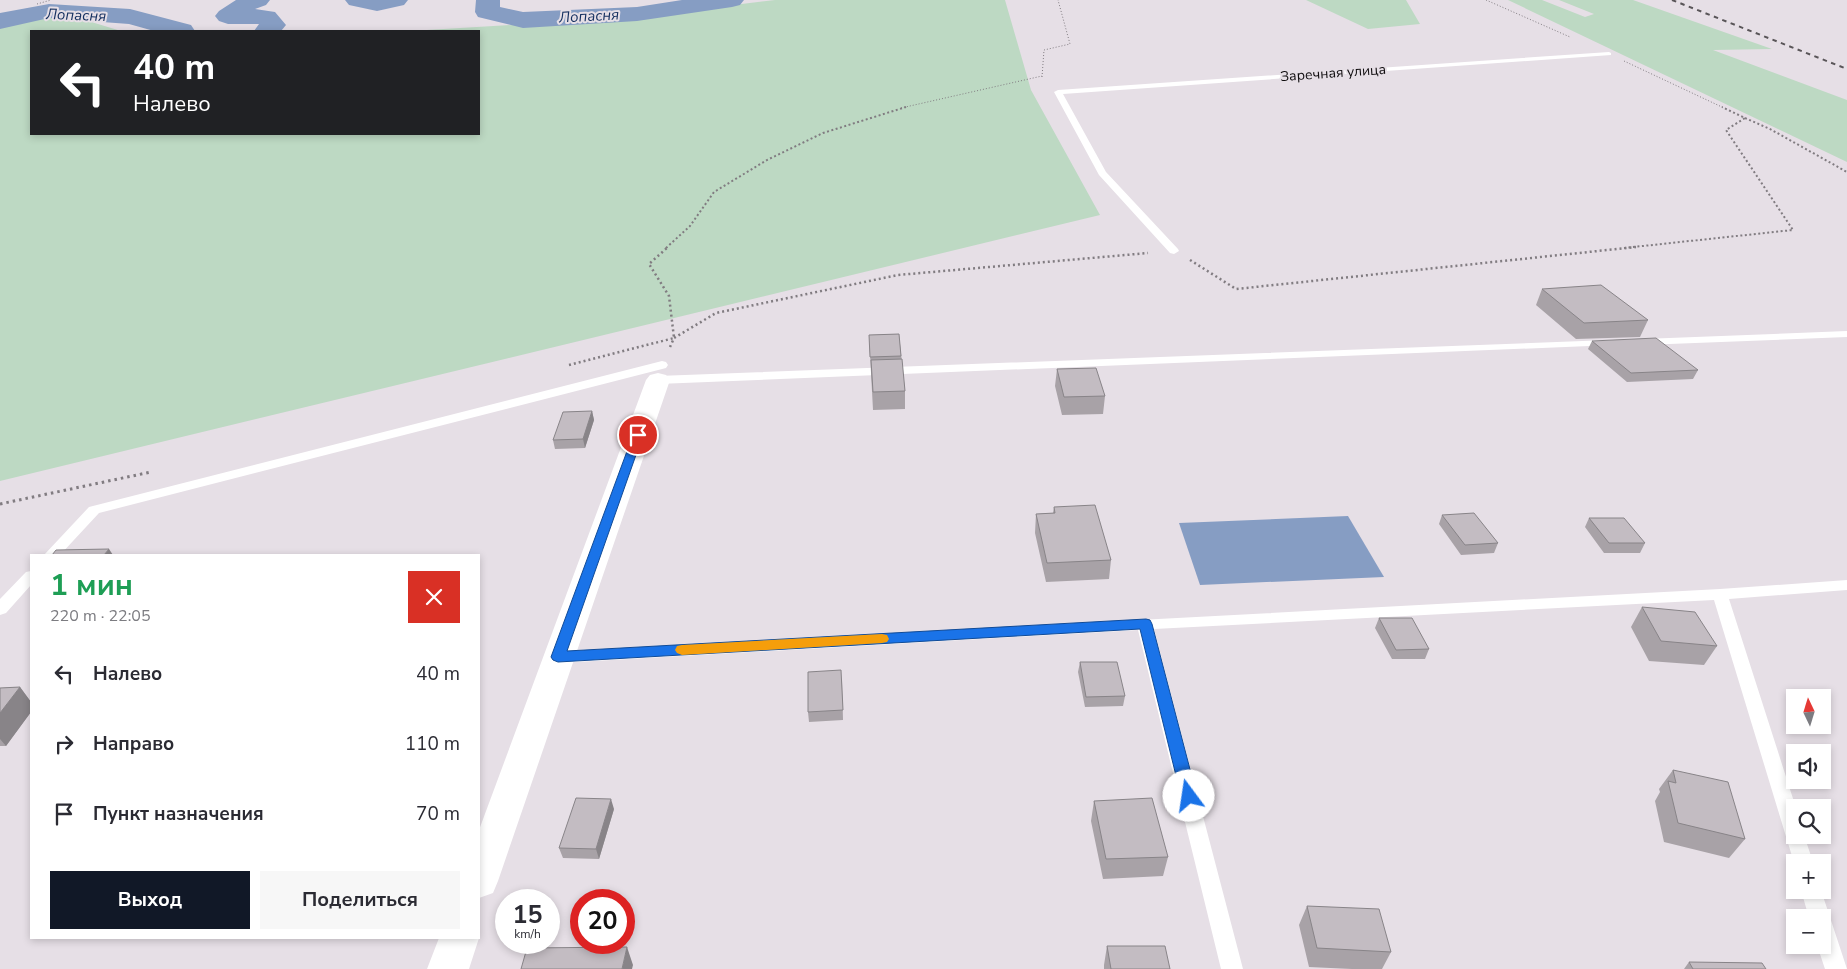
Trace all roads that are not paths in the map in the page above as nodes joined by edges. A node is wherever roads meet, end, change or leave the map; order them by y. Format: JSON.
{"nodes":[{"id":1,"x":1609,"y":54,"type":"road end"},
{"id":2,"x":1174,"y":251,"type":"road end"},
{"id":3,"x":1847,"y":334,"type":"edge"},
{"id":4,"x":660,"y":372,"type":"junction"},
{"id":5,"x":52,"y":554,"type":"edge"},
{"id":6,"x":30,"y":577,"type":"edge"},
{"id":7,"x":1847,"y":585,"type":"edge"},
{"id":8,"x":1720,"y":594,"type":"junction"},
{"id":9,"x":0,"y":609,"type":"edge"},
{"id":10,"x":1146,"y":624,"type":"junction"},
{"id":11,"x":558,"y":657,"type":"junction"},
{"id":12,"x":1801,"y":854,"type":"edge"},
{"id":13,"x":480,"y":878,"type":"edge"},
{"id":14,"x":459,"y":939,"type":"edge"},
{"id":15,"x":1831,"y":954,"type":"edge"},
{"id":16,"x":448,"y":969,"type":"edge"},
{"id":17,"x":1232,"y":969,"type":"edge"},
{"id":18,"x":1836,"y":969,"type":"edge"}],
"edges":[{"from":1,"to":2,"type":"lane","name":"Заречная улица"},
{"from":3,"to":4,"type":"lane"},
{"from":4,"to":5,"type":"lane"},
{"from":4,"to":11,"type":"street"},
{"from":6,"to":9,"type":"lane"},
{"from":7,"to":8,"type":"lane"},
{"from":8,"to":10,"type":"lane"},
{"from":8,"to":12,"type":"lane"},
{"from":10,"to":11,"type":"lane"},
{"from":10,"to":17,"type":"lane"},
{"from":11,"to":13,"type":"street"},
{"from":14,"to":16,"type":"street"},
{"from":15,"to":18,"type":"lane"}]}
